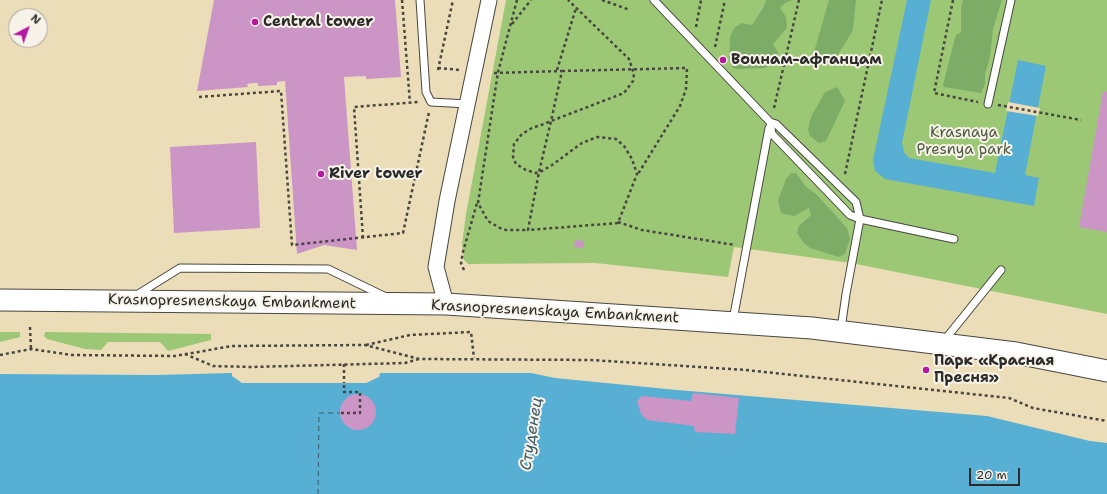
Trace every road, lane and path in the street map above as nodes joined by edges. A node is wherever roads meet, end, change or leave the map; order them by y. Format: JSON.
{"nodes":[{"id":1,"x":402,"y":0,"type":"edge"},
{"id":2,"x":420,"y":0,"type":"edge"},
{"id":3,"x":453,"y":0,"type":"edge"},
{"id":4,"x":489,"y":0,"type":"edge"},
{"id":5,"x":517,"y":0,"type":"edge"},
{"id":6,"x":531,"y":0,"type":"edge"},
{"id":7,"x":568,"y":0,"type":"edge"},
{"id":8,"x":602,"y":0,"type":"edge"},
{"id":9,"x":654,"y":0,"type":"edge"},
{"id":10,"x":701,"y":0,"type":"edge"},
{"id":11,"x":725,"y":0,"type":"edge"},
{"id":12,"x":799,"y":0,"type":"edge"},
{"id":13,"x":882,"y":0,"type":"edge"},
{"id":14,"x":953,"y":0,"type":"edge"},
{"id":15,"x":1011,"y":0,"type":"edge"},
{"id":16,"x":576,"y":8,"type":"junction"},
{"id":17,"x":630,"y":10,"type":"dead end"},
{"id":18,"x":510,"y":26,"type":"junction"},
{"id":19,"x":694,"y":40,"type":"junction"},
{"id":20,"x":712,"y":61,"type":"junction"},
{"id":21,"x":438,"y":68,"type":"junction"},
{"id":22,"x":633,"y":68,"type":"junction"},
{"id":23,"x":557,"y":70,"type":"junction"},
{"id":24,"x":468,"y":71,"type":"dead end"},
{"id":25,"x":562,"y":71,"type":"junction"},
{"id":26,"x":498,"y":72,"type":"junction"},
{"id":27,"x":494,"y":73,"type":"dead end"},
{"id":28,"x":199,"y":97,"type":"dead end"},
{"id":29,"x":431,"y":102,"type":"junction"},
{"id":30,"x":410,"y":103,"type":"junction"},
{"id":31,"x":468,"y":104,"type":"junction"},
{"id":32,"x":988,"y":104,"type":"joint"},
{"id":33,"x":1003,"y":106,"type":"dead end"},
{"id":34,"x":1080,"y":120,"type":"dead end"},
{"id":35,"x":551,"y":121,"type":"junction"},
{"id":36,"x":770,"y":122,"type":"junction"},
{"id":37,"x":539,"y":172,"type":"junction"},
{"id":38,"x":637,"y":174,"type":"junction"},
{"id":39,"x":842,"y":188,"type":"junction"},
{"id":40,"x":478,"y":203,"type":"junction"},
{"id":41,"x":860,"y":219,"type":"junction"},
{"id":42,"x":618,"y":222,"type":"junction"},
{"id":43,"x":528,"y":230,"type":"junction"},
{"id":44,"x":363,"y":238,"type":"junction"},
{"id":45,"x":954,"y":239,"type":"dead end"},
{"id":46,"x":747,"y":247,"type":"junction"},
{"id":47,"x":464,"y":270,"type":"dead end"},
{"id":48,"x":1001,"y":270,"type":"dead end"},
{"id":49,"x":0,"y":300,"type":"edge"},
{"id":50,"x":126,"y":301,"type":"junction"},
{"id":51,"x":401,"y":304,"type":"junction"},
{"id":52,"x":446,"y":304,"type":"junction"},
{"id":53,"x":733,"y":322,"type":"junction"},
{"id":54,"x":30,"y":327,"type":"dead end"},
{"id":55,"x":841,"y":331,"type":"junction"},
{"id":56,"x":942,"y":343,"type":"junction"},
{"id":57,"x":365,"y":345,"type":"junction"},
{"id":58,"x":31,"y":349,"type":"junction"},
{"id":59,"x":184,"y":354,"type":"junction"},
{"id":60,"x":0,"y":355,"type":"edge"},
{"id":61,"x":420,"y":358,"type":"junction"},
{"id":62,"x":474,"y":358,"type":"junction"},
{"id":63,"x":344,"y":364,"type":"junction"},
{"id":64,"x":1107,"y":371,"type":"edge"},
{"id":65,"x":341,"y":413,"type":"dead end"},
{"id":66,"x":1107,"y":421,"type":"edge"}],
"edges":[{"from":1,"to":30,"type":"path"},
{"from":2,"to":29,"type":"lane"},
{"from":3,"to":21,"type":"path"},
{"from":4,"to":31,"type":"street"},
{"from":5,"to":18,"type":"path"},
{"from":6,"to":18,"type":"path"},
{"from":7,"to":16,"type":"path"},
{"from":8,"to":17,"type":"path"},
{"from":9,"to":19,"type":"lane"},
{"from":10,"to":19,"type":"path"},
{"from":11,"to":20,"type":"path"},
{"from":12,"to":36,"type":"path"},
{"from":13,"to":39,"type":"path"},
{"from":14,"to":32,"type":"path"},
{"from":15,"to":32,"type":"lane"},
{"from":16,"to":22,"type":"path"},
{"from":16,"to":23,"type":"path"},
{"from":18,"to":26,"type":"path"},
{"from":19,"to":20,"type":"lane"},
{"from":20,"to":36,"type":"lane"},
{"from":21,"to":24,"type":"path"},
{"from":21,"to":29,"type":"path"},
{"from":22,"to":25,"type":"path"},
{"from":22,"to":35,"type":"path"},
{"from":22,"to":38,"type":"path"},
{"from":23,"to":25,"type":"path"},
{"from":23,"to":26,"type":"path"},
{"from":25,"to":35,"type":"path"},
{"from":26,"to":27,"type":"path"},
{"from":26,"to":40,"type":"path"},
{"from":28,"to":44,"type":"path"},
{"from":29,"to":30,"type":"path"},
{"from":29,"to":31,"type":"lane"},
{"from":29,"to":44,"type":"path"},
{"from":30,"to":44,"type":"path"},
{"from":31,"to":52,"type":"street"},
{"from":33,"to":34,"type":"path"},
{"from":35,"to":37,"type":"path"},
{"from":35,"to":37,"type":"path"},
{"from":36,"to":39,"type":"lane"},
{"from":36,"to":41,"type":"lane"},
{"from":36,"to":46,"type":"lane"},
{"from":37,"to":38,"type":"path"},
{"from":37,"to":43,"type":"path"},
{"from":38,"to":42,"type":"path"},
{"from":39,"to":41,"type":"lane"},
{"from":40,"to":43,"type":"path"},
{"from":40,"to":47,"type":"path"},
{"from":41,"to":45,"type":"lane"},
{"from":41,"to":55,"type":"lane"},
{"from":42,"to":43,"type":"path"},
{"from":42,"to":46,"type":"path"},
{"from":46,"to":53,"type":"lane"},
{"from":48,"to":56,"type":"lane"},
{"from":49,"to":50,"type":"main road","name":"Krasnopresnenskaya Embankment"},
{"from":50,"to":51,"type":"main road","name":"Krasnopresnenskaya Embankment"},
{"from":50,"to":51,"type":"lane"},
{"from":51,"to":52,"type":"main road","name":"Krasnopresnenskaya Embankment"},
{"from":52,"to":53,"type":"main road","name":"Krasnopresnenskaya Embankment"},
{"from":53,"to":55,"type":"main road","name":"Krasnopresnenskaya Embankment"},
{"from":54,"to":58,"type":"path"},
{"from":55,"to":56,"type":"main road","name":"Krasnopresnenskaya Embankment"},
{"from":56,"to":64,"type":"main road","name":"Krasnopresnenskaya Embankment"},
{"from":57,"to":59,"type":"path"},
{"from":57,"to":61,"type":"path"},
{"from":57,"to":62,"type":"path"},
{"from":58,"to":59,"type":"path"},
{"from":58,"to":60,"type":"path"},
{"from":59,"to":63,"type":"path"},
{"from":61,"to":62,"type":"path"},
{"from":61,"to":63,"type":"path"},
{"from":62,"to":66,"type":"path"},
{"from":63,"to":65,"type":"path","bridge":true}]}
